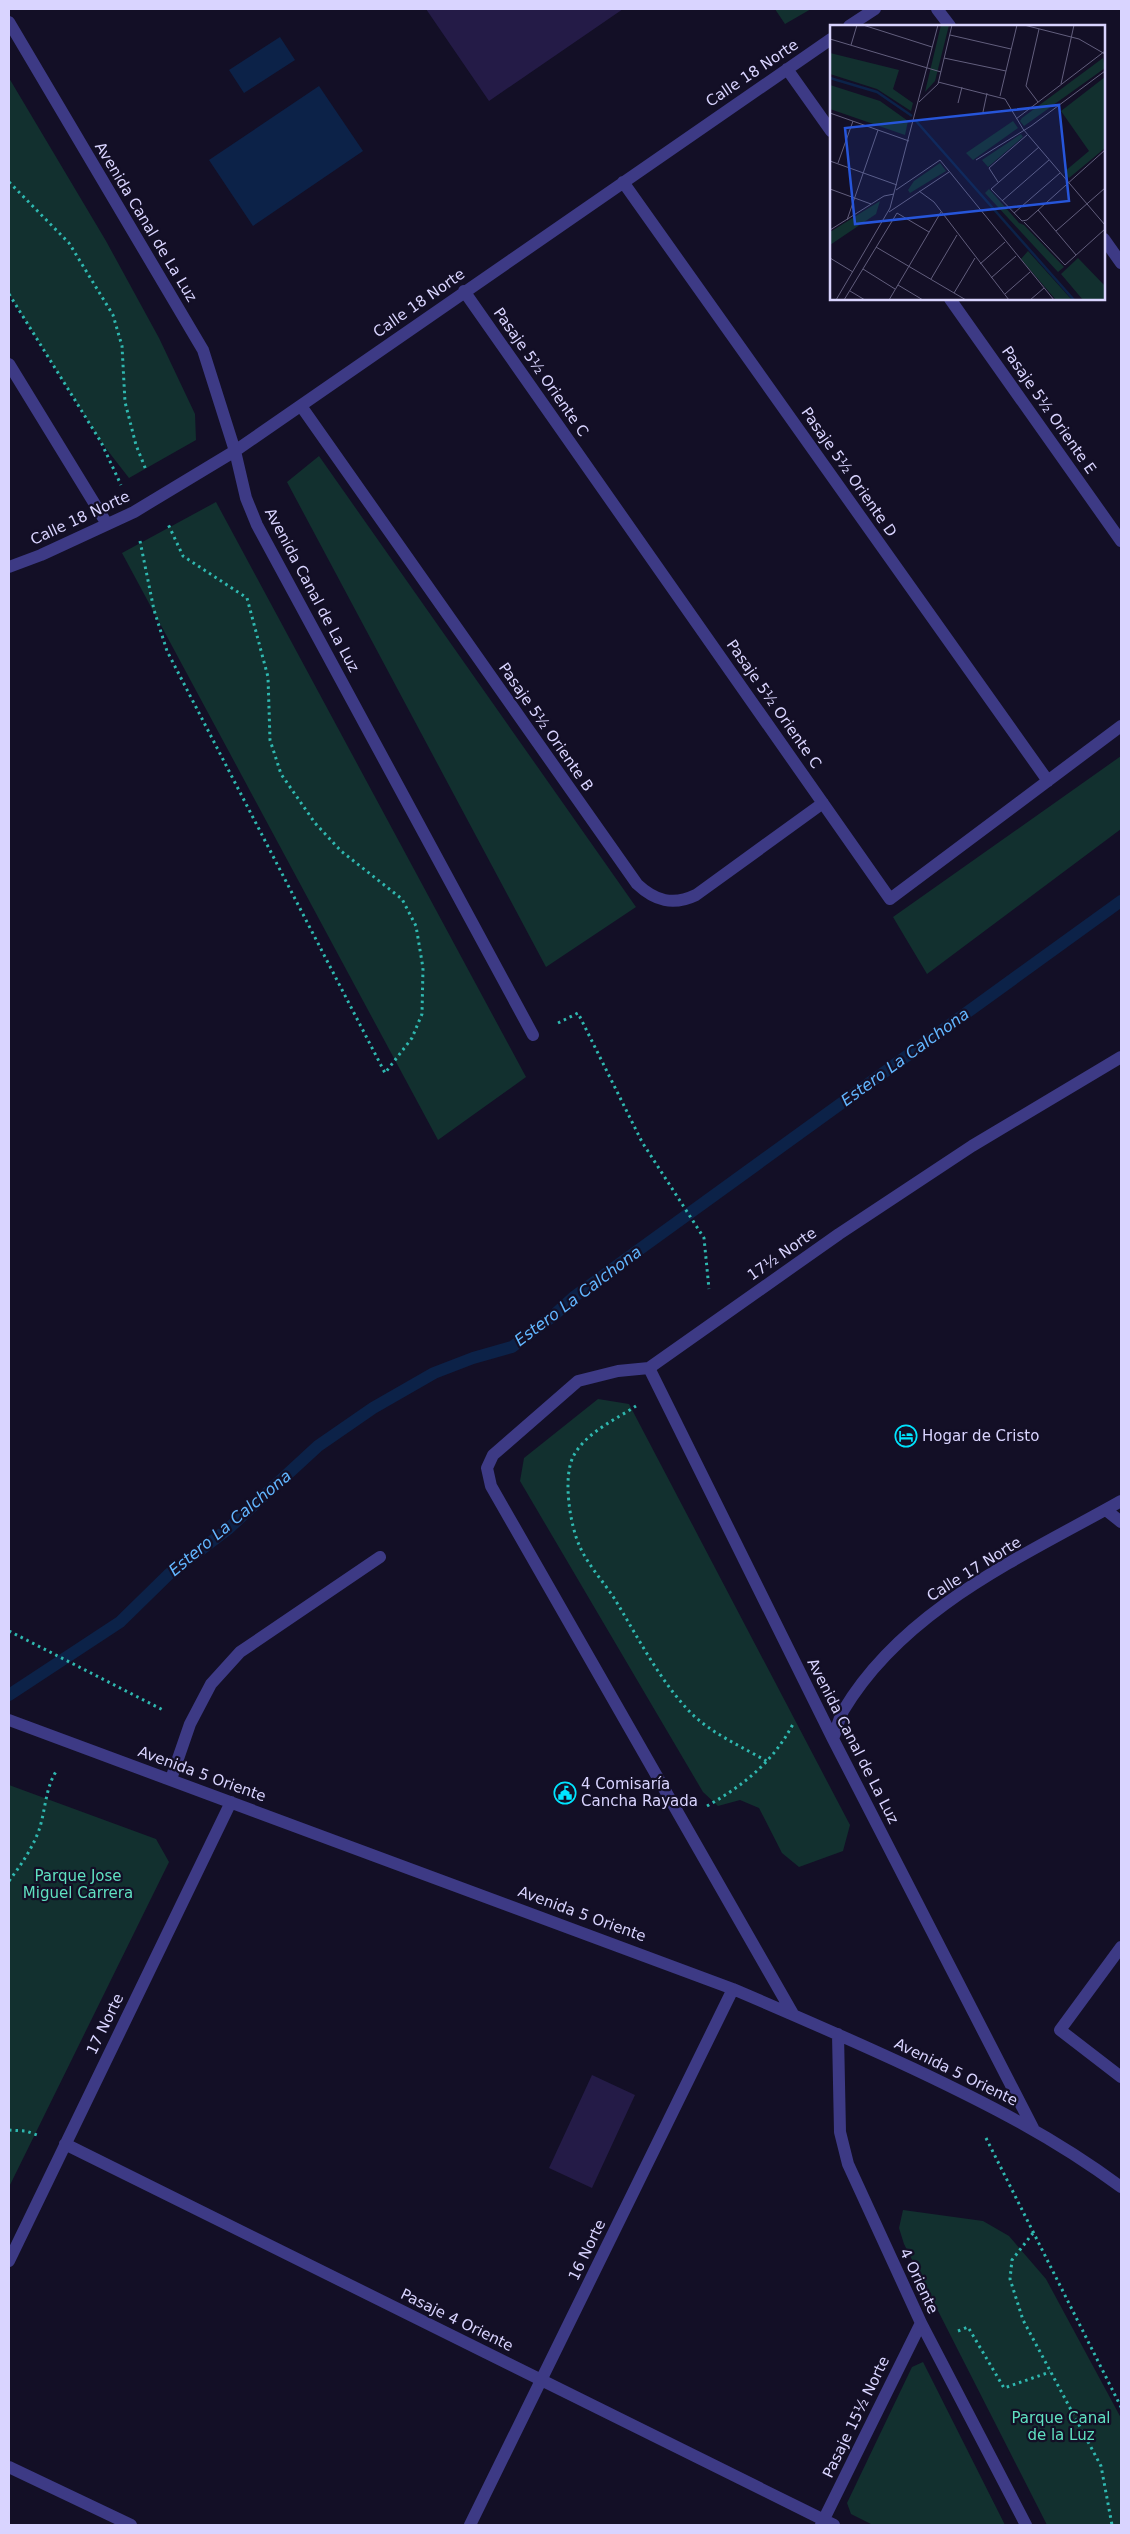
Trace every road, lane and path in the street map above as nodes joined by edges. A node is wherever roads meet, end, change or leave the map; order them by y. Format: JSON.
{"nodes":[{"id":1,"x":875,"y":9,"type":"edge"},
{"id":2,"x":937,"y":9,"type":"edge"},
{"id":3,"x":9,"y":22,"type":"edge"},
{"id":4,"x":851,"y":25,"type":"edge"},
{"id":5,"x":949,"y":25,"type":"edge"},
{"id":6,"x":830,"y":40,"type":"edge"},
{"id":7,"x":787,"y":69,"type":"junction"},
{"id":8,"x":830,"y":130,"type":"edge"},
{"id":9,"x":9,"y":182,"type":"edge"},
{"id":10,"x":623,"y":182,"type":"junction"},
{"id":11,"x":1105,"y":240,"type":"edge"},
{"id":12,"x":1121,"y":263,"type":"edge"},
{"id":13,"x":464,"y":291,"type":"junction"},
{"id":14,"x":9,"y":294,"type":"edge"},
{"id":15,"x":951,"y":300,"type":"edge"},
{"id":16,"x":9,"y":364,"type":"edge"},
{"id":17,"x":301,"y":406,"type":"junction"},
{"id":18,"x":235,"y":451,"type":"junction"},
{"id":19,"x":158,"y":498,"type":"junction"},
{"id":20,"x":134,"y":512,"type":"junction"},
{"id":21,"x":107,"y":524,"type":"junction"},
{"id":22,"x":1121,"y":541,"type":"edge"},
{"id":23,"x":9,"y":567,"type":"edge"},
{"id":24,"x":1121,"y":726,"type":"edge"},
{"id":25,"x":1048,"y":781,"type":"junction"},
{"id":26,"x":823,"y":803,"type":"junction"},
{"id":27,"x":533,"y":1035,"type":"joint"},
{"id":28,"x":1121,"y":1057,"type":"edge"},
{"id":29,"x":712,"y":1322,"type":"junction"},
{"id":30,"x":649,"y":1368,"type":"junction"},
{"id":31,"x":659,"y":1390,"type":"junction"},
{"id":32,"x":1121,"y":1501,"type":"edge"},
{"id":33,"x":1106,"y":1510,"type":"junction"},
{"id":34,"x":1121,"y":1522,"type":"edge"},
{"id":35,"x":380,"y":1557,"type":"dead end"},
{"id":36,"x":9,"y":1631,"type":"edge"},
{"id":37,"x":810,"y":1692,"type":"junction"},
{"id":38,"x":9,"y":1720,"type":"edge"},
{"id":39,"x":190,"y":1724,"type":"junction"},
{"id":40,"x":833,"y":1739,"type":"junction"},
{"id":41,"x":74,"y":1744,"type":"junction"},
{"id":42,"x":768,"y":1762,"type":"junction"},
{"id":43,"x":171,"y":1779,"type":"junction"},
{"id":44,"x":231,"y":1802,"type":"junction"},
{"id":45,"x":682,"y":1820,"type":"junction"},
{"id":46,"x":9,"y":1881,"type":"edge"},
{"id":47,"x":1121,"y":1947,"type":"edge"},
{"id":48,"x":733,"y":1989,"type":"junction"},
{"id":49,"x":794,"y":2014,"type":"junction"},
{"id":50,"x":838,"y":2034,"type":"junction"},
{"id":51,"x":1121,"y":2076,"type":"edge"},
{"id":52,"x":963,"y":2092,"type":"junction"},
{"id":53,"x":1033,"y":2128,"type":"junction"},
{"id":54,"x":65,"y":2144,"type":"junction"},
{"id":55,"x":1121,"y":2187,"type":"edge"},
{"id":56,"x":1033,"y":2233,"type":"junction"},
{"id":57,"x":9,"y":2261,"type":"edge"},
{"id":58,"x":920,"y":2323,"type":"junction"},
{"id":59,"x":962,"y":2338,"type":"dead end"},
{"id":60,"x":1050,"y":2372,"type":"junction"},
{"id":61,"x":541,"y":2380,"type":"junction"},
{"id":62,"x":1121,"y":2407,"type":"edge"},
{"id":63,"x":9,"y":2466,"type":"edge"},
{"id":64,"x":826,"y":2523,"type":"edge"},
{"id":65,"x":131,"y":2525,"type":"edge"},
{"id":66,"x":470,"y":2525,"type":"edge"},
{"id":67,"x":1026,"y":2525,"type":"edge"},
{"id":68,"x":1112,"y":2525,"type":"edge"}],
"edges":[{"from":1,"to":4,"type":"street"},
{"from":2,"to":5,"type":"street"},
{"from":3,"to":18,"type":"street","name":"Avenida Canal de La Luz"},
{"from":6,"to":7,"type":"street","name":"Calle 18 Norte"},
{"from":7,"to":8,"type":"street"},
{"from":7,"to":10,"type":"street","name":"Calle 18 Norte"},
{"from":9,"to":19,"type":"path"},
{"from":10,"to":13,"type":"street","name":"Calle 18 Norte"},
{"from":10,"to":25,"type":"street","name":"Pasaje 5½ Oriente D"},
{"from":11,"to":12,"type":"street"},
{"from":13,"to":17,"type":"street","name":"Calle 18 Norte"},
{"from":13,"to":26,"type":"street","name":"Pasaje 5½ Oriente C"},
{"from":14,"to":20,"type":"path"},
{"from":15,"to":22,"type":"street","name":"Pasaje 5½ Oriente E"},
{"from":16,"to":21,"type":"street"},
{"from":17,"to":18,"type":"street","name":"Calle 18 Norte"},
{"from":17,"to":26,"type":"street","name":"Pasaje 5½ Oriente B"},
{"from":18,"to":19,"type":"street","name":"Calle 18 Norte"},
{"from":18,"to":27,"type":"street","name":"Avenida Canal de La Luz"},
{"from":19,"to":20,"type":"street","name":"Calle 18 Norte"},
{"from":19,"to":20,"type":"path"},
{"from":20,"to":21,"type":"street","name":"Calle 18 Norte"},
{"from":21,"to":23,"type":"street","name":"Calle 18 Norte"},
{"from":24,"to":25,"type":"street","name":"Pasaje 5½ Oriente C"},
{"from":25,"to":26,"type":"street","name":"Pasaje 5½ Oriente C"},
{"from":27,"to":29,"type":"path"},
{"from":28,"to":29,"type":"street","name":"17½ Norte"},
{"from":29,"to":30,"type":"street","name":"17½ Norte"},
{"from":30,"to":31,"type":"street","name":"Avenida Canal de La Luz"},
{"from":30,"to":45,"type":"street","name":"17½ Norte"},
{"from":31,"to":37,"type":"street","name":"Avenida Canal de La Luz"},
{"from":31,"to":42,"type":"path"},
{"from":32,"to":33,"type":"street","name":"Calle 17 Norte"},
{"from":33,"to":34,"type":"street"},
{"from":33,"to":40,"type":"street","name":"Calle 17 Norte"},
{"from":35,"to":39,"type":"street"},
{"from":36,"to":39,"type":"path"},
{"from":37,"to":40,"type":"street","name":"Avenida Canal de La Luz"},
{"from":37,"to":42,"type":"path"},
{"from":38,"to":41,"type":"street","name":"Avenida 5 Oriente"},
{"from":39,"to":43,"type":"street"},
{"from":40,"to":53,"type":"street","name":"Avenida Canal de La Luz"},
{"from":41,"to":43,"type":"street","name":"Avenida 5 Oriente"},
{"from":41,"to":46,"type":"path"},
{"from":42,"to":45,"type":"path"},
{"from":43,"to":44,"type":"street","name":"Avenida 5 Oriente"},
{"from":44,"to":48,"type":"street","name":"Avenida 5 Oriente"},
{"from":44,"to":54,"type":"street","name":"17 Norte"},
{"from":45,"to":49,"type":"street"},
{"from":47,"to":51,"type":"street"},
{"from":48,"to":49,"type":"street","name":"Avenida 5 Oriente"},
{"from":48,"to":61,"type":"street","name":"16 Norte"},
{"from":49,"to":50,"type":"street","name":"Avenida 5 Oriente"},
{"from":50,"to":52,"type":"street","name":"Avenida 5 Oriente"},
{"from":50,"to":58,"type":"street","name":"4 Oriente"},
{"from":52,"to":53,"type":"street","name":"Avenida 5 Oriente"},
{"from":52,"to":56,"type":"path"},
{"from":53,"to":55,"type":"street","name":"Avenida 5 Oriente"},
{"from":54,"to":57,"type":"street","name":"17 Norte"},
{"from":54,"to":61,"type":"street","name":"Pasaje 4 Oriente"},
{"from":56,"to":60,"type":"path"},
{"from":56,"to":62,"type":"path"},
{"from":58,"to":64,"type":"street","name":"Pasaje 15½ Norte"},
{"from":58,"to":67,"type":"street","name":"4 Oriente"},
{"from":59,"to":60,"type":"path"},
{"from":60,"to":68,"type":"path"},
{"from":61,"to":64,"type":"street","name":"Pasaje 4 Oriente"},
{"from":61,"to":66,"type":"street","name":"16 Norte"},
{"from":63,"to":65,"type":"street"}]}
